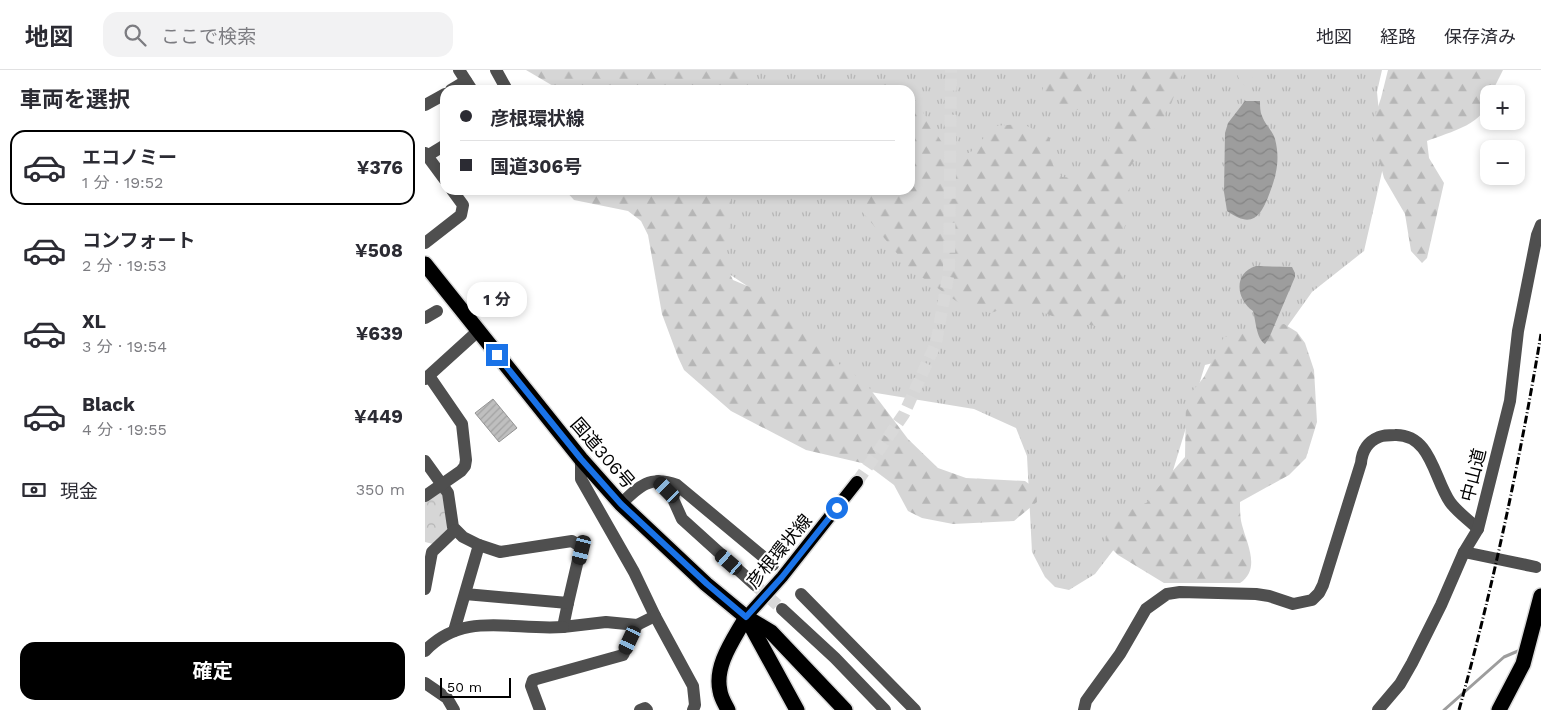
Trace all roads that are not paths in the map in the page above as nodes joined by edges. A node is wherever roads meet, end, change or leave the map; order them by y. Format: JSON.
{"nodes":[{"id":1,"x":459,"y":70,"type":"edge"},
{"id":2,"x":496,"y":70,"type":"edge"},
{"id":3,"x":468,"y":85,"type":"edge"},
{"id":4,"x":504,"y":85,"type":"edge"},
{"id":5,"x":440,"y":97,"type":"edge"},
{"id":6,"x":425,"y":105,"type":"edge"},
{"id":7,"x":440,"y":147,"type":"edge"},
{"id":8,"x":426,"y":154,"type":"edge"},
{"id":9,"x":440,"y":173,"type":"edge"},
{"id":10,"x":456,"y":195,"type":"edge"},
{"id":11,"x":1541,"y":225,"type":"edge"},
{"id":12,"x":425,"y":243,"type":"edge"},
{"id":13,"x":426,"y":266,"type":"edge"},
{"id":14,"x":437,"y":311,"type":"dead end"},
{"id":15,"x":425,"y":318,"type":"edge"},
{"id":16,"x":478,"y":331,"type":"junction"},
{"id":17,"x":427,"y":378,"type":"edge"},
{"id":18,"x":581,"y":459,"type":"junction"},
{"id":19,"x":425,"y":462,"type":"edge"},
{"id":20,"x":658,"y":481,"type":"junction"},
{"id":21,"x":857,"y":482,"type":"tunnel mouth"},
{"id":22,"x":441,"y":485,"type":"junction"},
{"id":23,"x":425,"y":496,"type":"edge"},
{"id":24,"x":621,"y":504,"type":"junction"},
{"id":25,"x":1478,"y":528,"type":"junction"},
{"id":26,"x":455,"y":530,"type":"junction"},
{"id":27,"x":479,"y":545,"type":"junction"},
{"id":28,"x":1464,"y":552,"type":"junction"},
{"id":29,"x":773,"y":565,"type":"dead end"},
{"id":30,"x":1536,"y":567,"type":"dead end"},
{"id":31,"x":755,"y":585,"type":"tunnel mouth"},
{"id":32,"x":425,"y":588,"type":"edge"},
{"id":33,"x":465,"y":594,"type":"junction"},
{"id":34,"x":801,"y":594,"type":"dead end"},
{"id":35,"x":1541,"y":596,"type":"edge"},
{"id":36,"x":568,"y":603,"type":"junction"},
{"id":37,"x":782,"y":609,"type":"tunnel mouth"},
{"id":38,"x":655,"y":616,"type":"junction"},
{"id":39,"x":746,"y":617,"type":"junction"},
{"id":40,"x":637,"y":625,"type":"junction"},
{"id":41,"x":563,"y":627,"type":"junction"},
{"id":42,"x":454,"y":631,"type":"junction"},
{"id":43,"x":425,"y":652,"type":"edge"},
{"id":44,"x":426,"y":685,"type":"edge"},
{"id":45,"x":454,"y":710,"type":"edge"},
{"id":46,"x":540,"y":710,"type":"edge"},
{"id":47,"x":640,"y":710,"type":"edge"},
{"id":48,"x":647,"y":710,"type":"edge"},
{"id":49,"x":693,"y":710,"type":"edge"},
{"id":50,"x":727,"y":710,"type":"edge"},
{"id":51,"x":797,"y":710,"type":"edge"},
{"id":52,"x":845,"y":710,"type":"edge"},
{"id":53,"x":885,"y":710,"type":"edge"},
{"id":54,"x":915,"y":710,"type":"edge"},
{"id":55,"x":1084,"y":710,"type":"edge"},
{"id":56,"x":1378,"y":710,"type":"edge"},
{"id":57,"x":1499,"y":710,"type":"edge"}],
"edges":[{"from":1,"to":3,"type":"street"},
{"from":2,"to":4,"type":"street"},
{"from":5,"to":6,"type":"street"},
{"from":7,"to":8,"type":"street"},
{"from":8,"to":9,"type":"street"},
{"from":10,"to":12,"type":"street"},
{"from":11,"to":25,"type":"street","name":"中山道"},
{"from":13,"to":16,"type":"highway","name":"国道306号"},
{"from":14,"to":15,"type":"street"},
{"from":16,"to":17,"type":"street"},
{"from":16,"to":18,"type":"highway","name":"国道306号"},
{"from":17,"to":22,"type":"street"},
{"from":18,"to":24,"type":"highway","name":"国道306号"},
{"from":18,"to":38,"type":"street"},
{"from":19,"to":22,"type":"street"},
{"from":20,"to":24,"type":"street"},
{"from":20,"to":29,"type":"street"},
{"from":20,"to":31,"type":"street"},
{"from":21,"to":39,"type":"main road","name":"彦根環状線"},
{"from":22,"to":23,"type":"street"},
{"from":22,"to":26,"type":"street"},
{"from":24,"to":39,"type":"highway","name":"国道306号"},
{"from":25,"to":28,"type":"street","name":"中山道"},
{"from":25,"to":55,"type":"street"},
{"from":26,"to":27,"type":"street"},
{"from":26,"to":32,"type":"street"},
{"from":27,"to":33,"type":"street"},
{"from":27,"to":36,"type":"street"},
{"from":28,"to":30,"type":"street"},
{"from":28,"to":56,"type":"street","name":"中山道"},
{"from":33,"to":36,"type":"street"},
{"from":33,"to":42,"type":"street"},
{"from":34,"to":54,"type":"street"},
{"from":35,"to":57,"type":"highway"},
{"from":36,"to":41,"type":"street"},
{"from":37,"to":53,"type":"street"},
{"from":38,"to":40,"type":"street"},
{"from":38,"to":49,"type":"street"},
{"from":39,"to":50,"type":"highway"},
{"from":39,"to":51,"type":"highway"},
{"from":39,"to":52,"type":"highway"},
{"from":40,"to":41,"type":"street"},
{"from":40,"to":46,"type":"street"},
{"from":41,"to":42,"type":"street"},
{"from":42,"to":43,"type":"street"},
{"from":44,"to":45,"type":"street"},
{"from":47,"to":48,"type":"street"}]}
